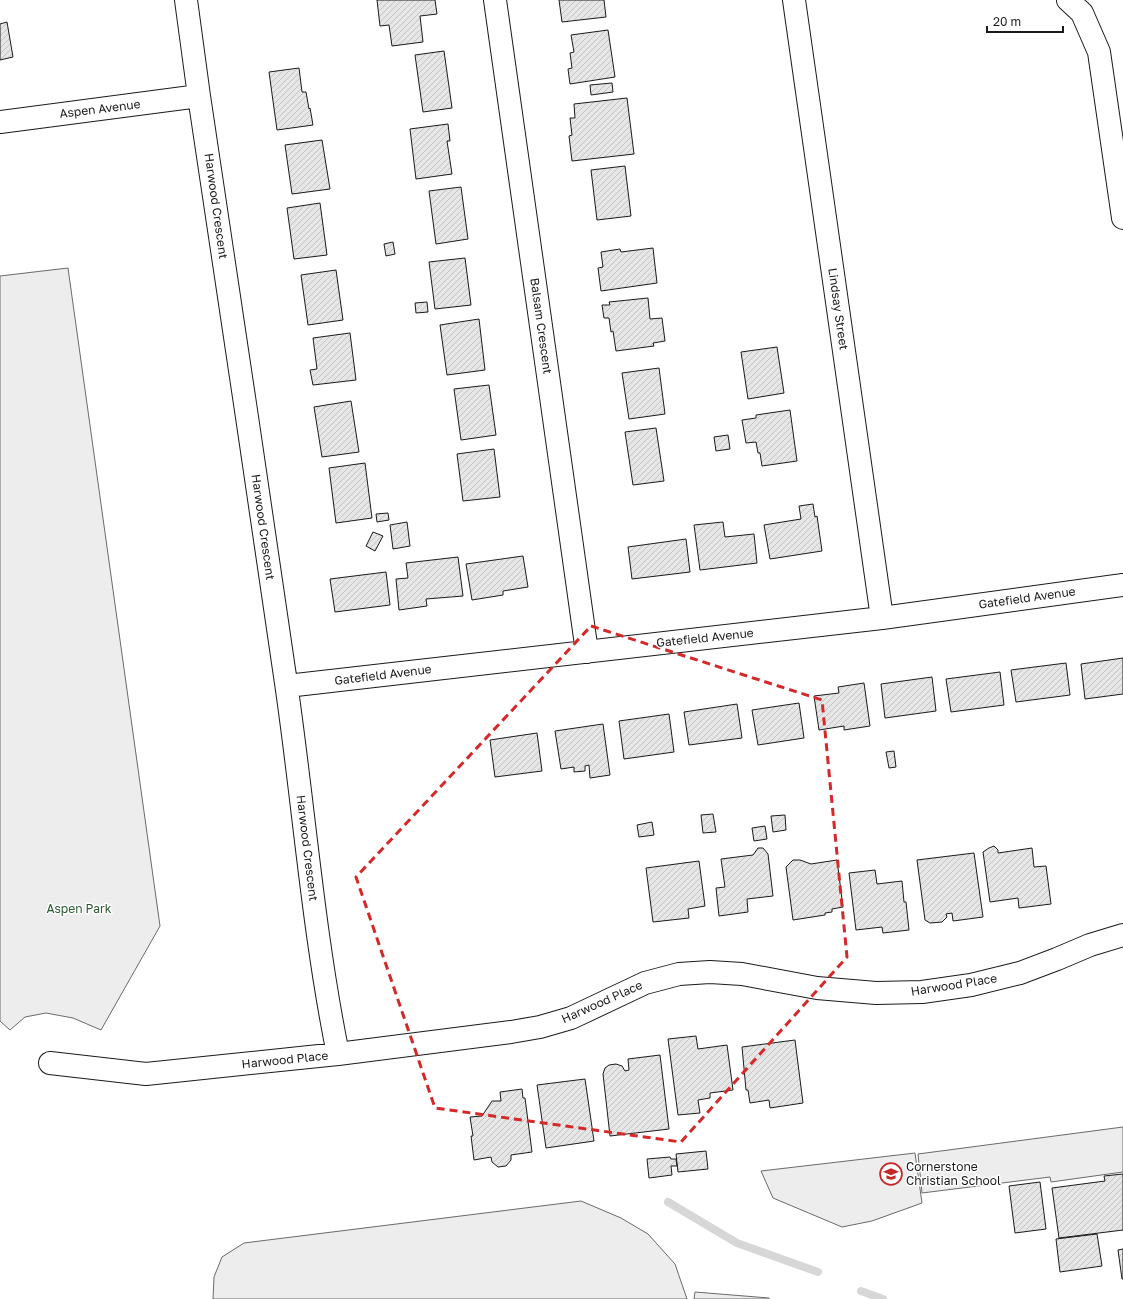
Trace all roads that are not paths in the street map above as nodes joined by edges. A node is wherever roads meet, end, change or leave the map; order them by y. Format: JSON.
{"nodes":[{"id":1,"x":186,"y":0,"type":"edge"},
{"id":2,"x":495,"y":0,"type":"edge"},
{"id":3,"x":794,"y":0,"type":"edge"},
{"id":4,"x":1068,"y":0,"type":"edge"},
{"id":5,"x":199,"y":96,"type":"junction"},
{"id":6,"x":0,"y":122,"type":"edge"},
{"id":7,"x":1123,"y":218,"type":"edge"},
{"id":8,"x":1123,"y":585,"type":"edge"},
{"id":9,"x":882,"y":618,"type":"junction"},
{"id":10,"x":587,"y":652,"type":"junction"},
{"id":11,"x":287,"y":686,"type":"junction"},
{"id":12,"x":1123,"y":935,"type":"edge"},
{"id":13,"x":338,"y":1054,"type":"junction"},
{"id":14,"x":50,"y":1063,"type":"dead end"}],
"edges":[{"from":1,"to":5,"type":"street","name":"Harwood Crescent"},
{"from":2,"to":10,"type":"street","name":"Balsam Crescent"},
{"from":3,"to":9,"type":"street","name":"Lindsay Street"},
{"from":4,"to":7,"type":"street"},
{"from":5,"to":6,"type":"street","name":"Aspen Avenue"},
{"from":5,"to":11,"type":"street","name":"Harwood Crescent"},
{"from":8,"to":9,"type":"street","name":"Gatefield Avenue"},
{"from":9,"to":10,"type":"street","name":"Gatefield Avenue"},
{"from":10,"to":11,"type":"street","name":"Gatefield Avenue"},
{"from":11,"to":13,"type":"street","name":"Harwood Crescent"},
{"from":12,"to":13,"type":"street","name":"Harwood Place"},
{"from":13,"to":14,"type":"street","name":"Harwood Place"}]}
